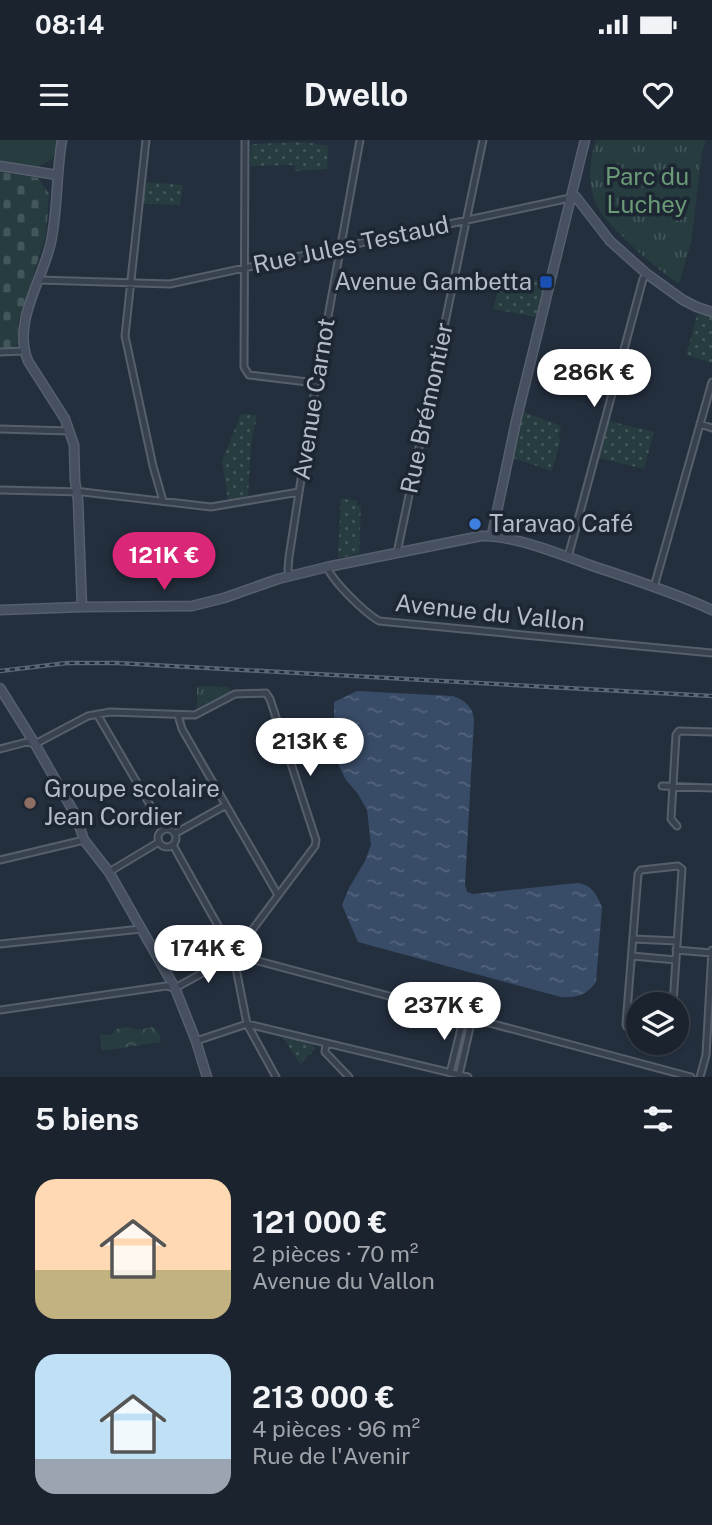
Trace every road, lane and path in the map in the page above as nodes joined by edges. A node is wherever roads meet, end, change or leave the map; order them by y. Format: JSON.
{"nodes":[{"id":1,"x":62,"y":140,"type":"edge"},
{"id":2,"x":146,"y":140,"type":"edge"},
{"id":3,"x":245,"y":140,"type":"edge"},
{"id":4,"x":360,"y":140,"type":"edge"},
{"id":5,"x":483,"y":140,"type":"edge"},
{"id":6,"x":585,"y":140,"type":"edge"},
{"id":7,"x":0,"y":166,"type":"edge"},
{"id":8,"x":57,"y":175,"type":"junction"},
{"id":9,"x":570,"y":198,"type":"junction"},
{"id":10,"x":466,"y":220,"type":"junction"},
{"id":11,"x":340,"y":247,"type":"junction"},
{"id":12,"x":245,"y":267,"type":"junction"},
{"id":13,"x":647,"y":274,"type":"junction"},
{"id":14,"x":38,"y":280,"type":"junction"},
{"id":15,"x":131,"y":283,"type":"junction"},
{"id":16,"x":712,"y":312,"type":"edge"},
{"id":17,"x":24,"y":351,"type":"junction"},
{"id":18,"x":0,"y":352,"type":"edge"},
{"id":19,"x":712,"y":382,"type":"edge"},
{"id":20,"x":316,"y":383,"type":"junction"},
{"id":21,"x":700,"y":424,"type":"junction"},
{"id":22,"x":712,"y":428,"type":"edge"},
{"id":23,"x":0,"y":429,"type":"edge"},
{"id":24,"x":70,"y":431,"type":"junction"},
{"id":25,"x":0,"y":490,"type":"edge"},
{"id":26,"x":77,"y":492,"type":"junction"},
{"id":27,"x":299,"y":492,"type":"junction"},
{"id":28,"x":163,"y":501,"type":"junction"},
{"id":29,"x":492,"y":535,"type":"junction"},
{"id":30,"x":397,"y":553,"type":"junction"},
{"id":31,"x":568,"y":557,"type":"junction"},
{"id":32,"x":327,"y":567,"type":"junction"},
{"id":33,"x":289,"y":576,"type":"junction"},
{"id":34,"x":654,"y":587,"type":"junction"},
{"id":35,"x":82,"y":607,"type":"junction"},
{"id":36,"x":0,"y":610,"type":"edge"},
{"id":37,"x":712,"y":610,"type":"edge"},
{"id":38,"x":712,"y":653,"type":"edge"},
{"id":39,"x":0,"y":688,"type":"edge"},
{"id":40,"x":97,"y":713,"type":"junction"},
{"id":41,"x":178,"y":715,"type":"junction"},
{"id":42,"x":712,"y":732,"type":"edge"},
{"id":43,"x":35,"y":744,"type":"junction"},
{"id":44,"x":0,"y":749,"type":"edge"},
{"id":45,"x":662,"y":786,"type":"dead end"},
{"id":46,"x":673,"y":786,"type":"junction"},
{"id":47,"x":712,"y":788,"type":"edge"},
{"id":48,"x":226,"y":805,"type":"junction"},
{"id":49,"x":677,"y":826,"type":"dead end"},
{"id":50,"x":164,"y":829,"type":"junction"},
{"id":51,"x":176,"y":833,"type":"junction"},
{"id":52,"x":84,"y":840,"type":"junction"},
{"id":53,"x":159,"y":842,"type":"junction"},
{"id":54,"x":173,"y":845,"type":"junction"},
{"id":55,"x":0,"y":860,"type":"edge"},
{"id":56,"x":110,"y":872,"type":"junction"},
{"id":57,"x":278,"y":895,"type":"junction"},
{"id":58,"x":141,"y":929,"type":"junction"},
{"id":59,"x":633,"y":939,"type":"junction"},
{"id":60,"x":677,"y":941,"type":"junction"},
{"id":61,"x":0,"y":944,"type":"edge"},
{"id":62,"x":231,"y":949,"type":"junction"},
{"id":63,"x":240,"y":950,"type":"junction"},
{"id":64,"x":676,"y":950,"type":"junction"},
{"id":65,"x":712,"y":952,"type":"edge"},
{"id":66,"x":632,"y":956,"type":"junction"},
{"id":67,"x":228,"y":959,"type":"junction"},
{"id":68,"x":242,"y":959,"type":"junction"},
{"id":69,"x":676,"y":960,"type":"junction"},
{"id":70,"x":235,"y":963,"type":"junction"},
{"id":71,"x":712,"y":972,"type":"edge"},
{"id":72,"x":175,"y":988,"type":"junction"},
{"id":73,"x":629,"y":992,"type":"edge"},
{"id":74,"x":674,"y":992,"type":"edge"},
{"id":75,"x":0,"y":1010,"type":"edge"},
{"id":76,"x":464,"y":1016,"type":"junction"},
{"id":77,"x":472,"y":1019,"type":"junction"},
{"id":78,"x":247,"y":1024,"type":"junction"},
{"id":79,"x":196,"y":1041,"type":"junction"},
{"id":80,"x":326,"y":1043,"type":"junction"},
{"id":81,"x":450,"y":1073,"type":"junction"},
{"id":82,"x":458,"y":1075,"type":"junction"},
{"id":83,"x":207,"y":1077,"type":"edge"},
{"id":84,"x":275,"y":1077,"type":"edge"},
{"id":85,"x":349,"y":1077,"type":"edge"},
{"id":86,"x":468,"y":1077,"type":"edge"},
{"id":87,"x":691,"y":1077,"type":"edge"},
{"id":88,"x":701,"y":1077,"type":"edge"}],
"edges":[{"from":1,"to":8,"type":"street"},
{"from":2,"to":15,"type":"street"},
{"from":3,"to":12,"type":"street"},
{"from":4,"to":11,"type":"street","name":"Avenue Carnot"},
{"from":5,"to":10,"type":"street","name":"Rue Brémontier"},
{"from":6,"to":9,"type":"street"},
{"from":7,"to":8,"type":"street"},
{"from":8,"to":14,"type":"street"},
{"from":9,"to":10,"type":"street","name":"Rue Jules Testaud"},
{"from":9,"to":13,"type":"street"},
{"from":9,"to":29,"type":"street"},
{"from":10,"to":11,"type":"street","name":"Rue Jules Testaud"},
{"from":10,"to":30,"type":"street","name":"Rue Brémontier"},
{"from":11,"to":12,"type":"street","name":"Rue Jules Testaud"},
{"from":11,"to":20,"type":"street","name":"Avenue Carnot"},
{"from":12,"to":15,"type":"street","name":"Rue Jules Testaud"},
{"from":12,"to":20,"type":"street"},
{"from":13,"to":16,"type":"street"},
{"from":13,"to":31,"type":"street"},
{"from":14,"to":15,"type":"street","name":"Rue Jules Testaud"},
{"from":14,"to":17,"type":"street"},
{"from":15,"to":28,"type":"street"},
{"from":17,"to":18,"type":"street"},
{"from":17,"to":24,"type":"street"},
{"from":19,"to":21,"type":"street"},
{"from":20,"to":27,"type":"street","name":"Avenue Carnot"},
{"from":21,"to":22,"type":"street"},
{"from":21,"to":34,"type":"street"},
{"from":23,"to":24,"type":"street"},
{"from":24,"to":26,"type":"street"},
{"from":25,"to":26,"type":"street"},
{"from":26,"to":28,"type":"street"},
{"from":26,"to":35,"type":"street"},
{"from":27,"to":28,"type":"street"},
{"from":27,"to":33,"type":"street","name":"Avenue Carnot"},
{"from":29,"to":30,"type":"street"},
{"from":29,"to":31,"type":"street"},
{"from":30,"to":32,"type":"street"},
{"from":31,"to":34,"type":"street"},
{"from":32,"to":33,"type":"street"},
{"from":32,"to":38,"type":"street","name":"Avenue du Vallon"},
{"from":33,"to":35,"type":"street"},
{"from":34,"to":37,"type":"street"},
{"from":35,"to":36,"type":"street"},
{"from":39,"to":43,"type":"street"},
{"from":40,"to":41,"type":"street"},
{"from":40,"to":43,"type":"street"},
{"from":40,"to":50,"type":"street"},
{"from":41,"to":48,"type":"street"},
{"from":41,"to":57,"type":"street"},
{"from":42,"to":46,"type":"street"},
{"from":43,"to":44,"type":"street"},
{"from":43,"to":52,"type":"street"},
{"from":45,"to":46,"type":"street"},
{"from":46,"to":47,"type":"street"},
{"from":46,"to":49,"type":"street"},
{"from":48,"to":51,"type":"street"},
{"from":48,"to":57,"type":"street"},
{"from":50,"to":51,"type":"street"},
{"from":50,"to":53,"type":"street"},
{"from":51,"to":54,"type":"street"},
{"from":52,"to":55,"type":"street"},
{"from":52,"to":56,"type":"street"},
{"from":53,"to":54,"type":"street"},
{"from":53,"to":56,"type":"street"},
{"from":54,"to":62,"type":"street"},
{"from":56,"to":58,"type":"street"},
{"from":57,"to":63,"type":"street"},
{"from":58,"to":61,"type":"street"},
{"from":58,"to":72,"type":"street"},
{"from":59,"to":60,"type":"street"},
{"from":59,"to":60,"type":"street"},
{"from":59,"to":66,"type":"street"},
{"from":60,"to":64,"type":"street"},
{"from":62,"to":63,"type":"street"},
{"from":62,"to":67,"type":"street"},
{"from":63,"to":68,"type":"street"},
{"from":64,"to":65,"type":"street"},
{"from":64,"to":69,"type":"street"},
{"from":65,"to":71,"type":"street"},
{"from":66,"to":69,"type":"street"},
{"from":66,"to":73,"type":"street"},
{"from":67,"to":70,"type":"street"},
{"from":67,"to":72,"type":"street"},
{"from":68,"to":70,"type":"street"},
{"from":68,"to":76,"type":"street"},
{"from":69,"to":74,"type":"street"},
{"from":70,"to":78,"type":"street"},
{"from":71,"to":88,"type":"street"},
{"from":72,"to":75,"type":"street"},
{"from":72,"to":79,"type":"street"},
{"from":76,"to":77,"type":"street"},
{"from":76,"to":81,"type":"street"},
{"from":77,"to":82,"type":"street"},
{"from":77,"to":87,"type":"street"},
{"from":78,"to":79,"type":"street"},
{"from":78,"to":80,"type":"street"},
{"from":78,"to":84,"type":"street"},
{"from":79,"to":83,"type":"street"},
{"from":80,"to":81,"type":"street"},
{"from":80,"to":85,"type":"street"},
{"from":81,"to":82,"type":"street"},
{"from":82,"to":86,"type":"street"}]}
